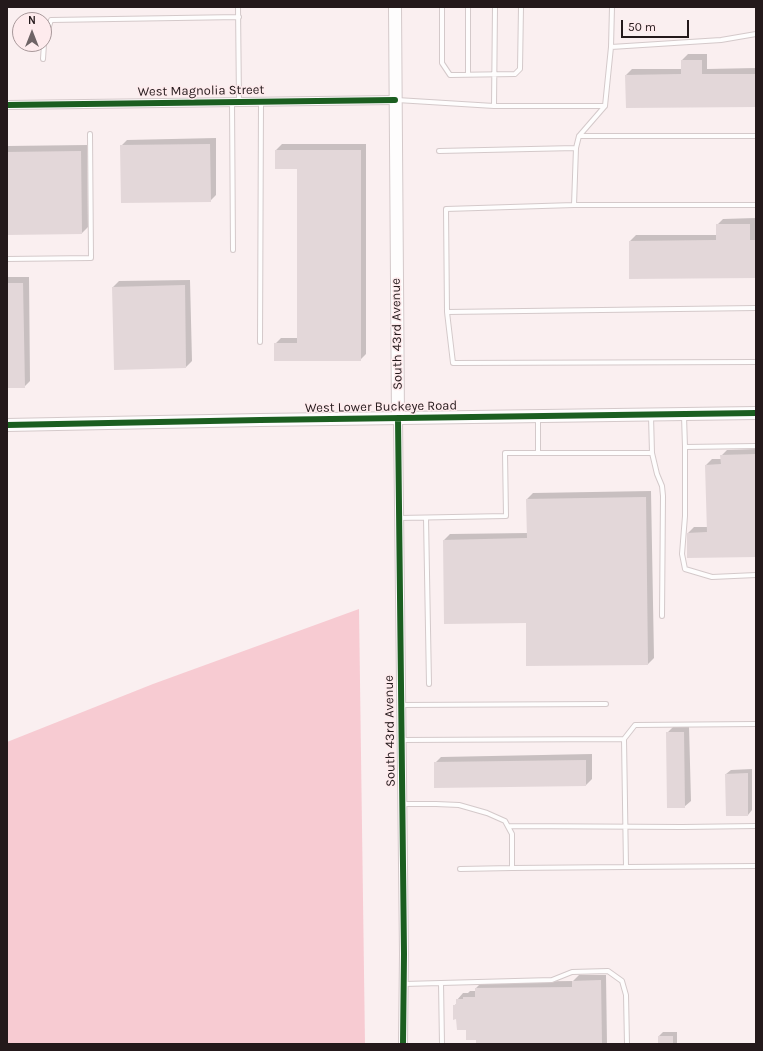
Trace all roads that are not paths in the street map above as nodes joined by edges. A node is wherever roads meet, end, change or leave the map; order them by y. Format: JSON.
{"nodes":[{"id":1,"x":238,"y":7,"type":"edge"},
{"id":2,"x":395,"y":7,"type":"edge"},
{"id":3,"x":442,"y":7,"type":"edge"},
{"id":4,"x":468,"y":7,"type":"edge"},
{"id":5,"x":495,"y":7,"type":"edge"},
{"id":6,"x":521,"y":7,"type":"edge"},
{"id":7,"x":612,"y":7,"type":"edge"},
{"id":8,"x":239,"y":17,"type":"junction"},
{"id":9,"x":52,"y":20,"type":"edge"},
{"id":10,"x":756,"y":34,"type":"edge"},
{"id":11,"x":611,"y":46,"type":"junction"},
{"id":12,"x":43,"y":52,"type":"edge"},
{"id":13,"x":43,"y":60,"type":"dead end"},
{"id":14,"x":468,"y":74,"type":"junction"},
{"id":15,"x":495,"y":74,"type":"junction"},
{"id":16,"x":394,"y":100,"type":"junction"},
{"id":17,"x":236,"y":102,"type":"junction"},
{"id":18,"x":261,"y":102,"type":"junction"},
{"id":19,"x":7,"y":105,"type":"edge"},
{"id":20,"x":494,"y":106,"type":"junction"},
{"id":21,"x":605,"y":106,"type":"junction"},
{"id":22,"x":90,"y":134,"type":"dead end"},
{"id":23,"x":579,"y":136,"type":"junction"},
{"id":24,"x":756,"y":136,"type":"edge"},
{"id":25,"x":576,"y":148,"type":"junction"},
{"id":26,"x":439,"y":151,"type":"dead end"},
{"id":27,"x":574,"y":205,"type":"junction"},
{"id":28,"x":756,"y":205,"type":"edge"},
{"id":29,"x":233,"y":250,"type":"dead end"},
{"id":30,"x":7,"y":259,"type":"edge"},
{"id":31,"x":756,"y":308,"type":"edge"},
{"id":32,"x":447,"y":312,"type":"junction"},
{"id":33,"x":260,"y":342,"type":"dead end"},
{"id":34,"x":756,"y":362,"type":"edge"},
{"id":35,"x":756,"y":413,"type":"edge"},
{"id":36,"x":651,"y":414,"type":"junction"},
{"id":37,"x":683,"y":414,"type":"junction"},
{"id":38,"x":538,"y":416,"type":"junction"},
{"id":39,"x":398,"y":418,"type":"junction"},
{"id":40,"x":7,"y":425,"type":"edge"},
{"id":41,"x":756,"y":446,"type":"edge"},
{"id":42,"x":685,"y":447,"type":"junction"},
{"id":43,"x":538,"y":453,"type":"junction"},
{"id":44,"x":652,"y":453,"type":"junction"},
{"id":45,"x":399,"y":518,"type":"junction"},
{"id":46,"x":426,"y":518,"type":"junction"},
{"id":47,"x":756,"y":574,"type":"edge"},
{"id":48,"x":662,"y":616,"type":"dead end"},
{"id":49,"x":429,"y":684,"type":"dead end"},
{"id":50,"x":606,"y":704,"type":"dead end"},
{"id":51,"x":401,"y":705,"type":"junction"},
{"id":52,"x":756,"y":724,"type":"edge"},
{"id":53,"x":624,"y":739,"type":"junction"},
{"id":54,"x":401,"y":740,"type":"junction"},
{"id":55,"x":402,"y":804,"type":"junction"},
{"id":56,"x":508,"y":826,"type":"junction"},
{"id":57,"x":626,"y":826,"type":"junction"},
{"id":58,"x":756,"y":826,"type":"edge"},
{"id":59,"x":756,"y":866,"type":"edge"},
{"id":60,"x":626,"y":867,"type":"junction"},
{"id":61,"x":512,"y":868,"type":"junction"},
{"id":62,"x":460,"y":869,"type":"dead end"},
{"id":63,"x":441,"y":983,"type":"junction"},
{"id":64,"x":404,"y":984,"type":"junction"},
{"id":65,"x":403,"y":1044,"type":"edge"},
{"id":66,"x":442,"y":1044,"type":"edge"},
{"id":67,"x":627,"y":1044,"type":"edge"}],
"edges":[{"from":1,"to":8,"type":"lane"},
{"from":2,"to":16,"type":"main road","name":"South 43rd Avenue"},
{"from":3,"to":14,"type":"lane"},
{"from":4,"to":14,"type":"lane"},
{"from":5,"to":15,"type":"lane"},
{"from":6,"to":15,"type":"lane"},
{"from":7,"to":11,"type":"lane"},
{"from":8,"to":9,"type":"lane"},
{"from":8,"to":17,"type":"lane"},
{"from":10,"to":11,"type":"lane"},
{"from":11,"to":21,"type":"lane"},
{"from":12,"to":13,"type":"lane"},
{"from":14,"to":15,"type":"lane"},
{"from":15,"to":20,"type":"lane"},
{"from":16,"to":18,"type":"street","name":"West Magnolia Street"},
{"from":16,"to":20,"type":"lane"},
{"from":16,"to":39,"type":"main road","name":"South 43rd Avenue"},
{"from":17,"to":18,"type":"street","name":"West Magnolia Street"},
{"from":17,"to":19,"type":"street","name":"West Magnolia Street"},
{"from":17,"to":29,"type":"lane"},
{"from":18,"to":33,"type":"lane"},
{"from":20,"to":21,"type":"lane"},
{"from":21,"to":23,"type":"lane"},
{"from":22,"to":30,"type":"lane"},
{"from":23,"to":24,"type":"lane"},
{"from":23,"to":25,"type":"lane"},
{"from":25,"to":26,"type":"lane"},
{"from":25,"to":27,"type":"lane"},
{"from":27,"to":28,"type":"lane"},
{"from":27,"to":32,"type":"lane"},
{"from":31,"to":32,"type":"lane"},
{"from":32,"to":34,"type":"lane"},
{"from":35,"to":37,"type":"main road","name":"West Lower Buckeye Road"},
{"from":36,"to":37,"type":"main road","name":"West Lower Buckeye Road"},
{"from":36,"to":38,"type":"main road","name":"West Lower Buckeye Road"},
{"from":36,"to":44,"type":"lane"},
{"from":37,"to":42,"type":"lane"},
{"from":38,"to":39,"type":"main road","name":"West Lower Buckeye Road"},
{"from":38,"to":43,"type":"lane"},
{"from":39,"to":40,"type":"main road","name":"West Lower Buckeye Road"},
{"from":39,"to":45,"type":"street","name":"South 43rd Avenue"},
{"from":41,"to":42,"type":"lane"},
{"from":42,"to":47,"type":"lane"},
{"from":43,"to":44,"type":"lane"},
{"from":43,"to":46,"type":"lane"},
{"from":44,"to":48,"type":"lane"},
{"from":45,"to":46,"type":"lane"},
{"from":45,"to":51,"type":"street","name":"South 43rd Avenue"},
{"from":46,"to":49,"type":"lane"},
{"from":50,"to":51,"type":"lane"},
{"from":51,"to":54,"type":"street","name":"South 43rd Avenue"},
{"from":52,"to":53,"type":"lane"},
{"from":53,"to":54,"type":"lane"},
{"from":53,"to":57,"type":"lane"},
{"from":54,"to":55,"type":"street","name":"South 43rd Avenue"},
{"from":55,"to":56,"type":"lane"},
{"from":55,"to":64,"type":"street","name":"South 43rd Avenue"},
{"from":56,"to":57,"type":"lane"},
{"from":56,"to":61,"type":"lane"},
{"from":57,"to":58,"type":"lane"},
{"from":57,"to":60,"type":"lane"},
{"from":59,"to":60,"type":"lane"},
{"from":60,"to":61,"type":"lane"},
{"from":61,"to":62,"type":"lane"},
{"from":63,"to":64,"type":"lane"},
{"from":63,"to":66,"type":"lane"},
{"from":63,"to":67,"type":"lane"},
{"from":64,"to":65,"type":"street","name":"South 43rd Avenue"}]}
